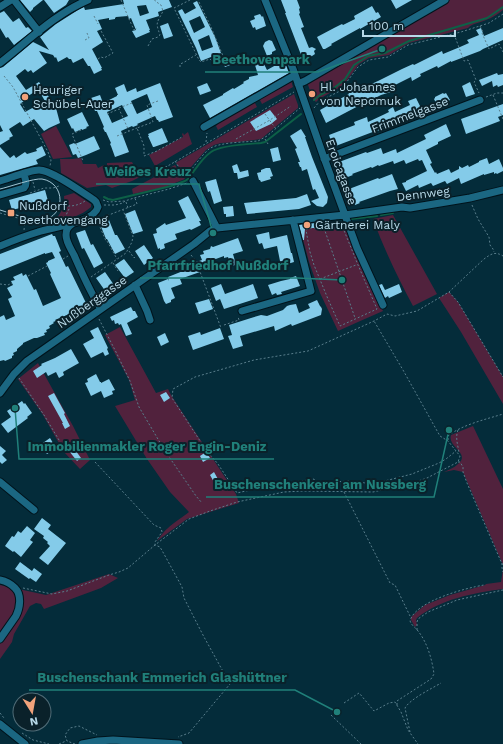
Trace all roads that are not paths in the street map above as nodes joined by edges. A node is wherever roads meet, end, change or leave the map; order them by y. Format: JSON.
{"nodes":[{"id":1,"x":13,"y":0,"type":"edge"},
{"id":2,"x":88,"y":0,"type":"edge"},
{"id":3,"x":265,"y":0,"type":"edge"},
{"id":4,"x":445,"y":0,"type":"edge"},
{"id":5,"x":0,"y":7,"type":"edge"},
{"id":6,"x":39,"y":32,"type":"junction"},
{"id":7,"x":0,"y":64,"type":"edge"},
{"id":8,"x":295,"y":75,"type":"junction"},
{"id":9,"x":299,"y":86,"type":"junction"},
{"id":10,"x":481,"y":100,"type":"road end"},
{"id":11,"x":204,"y":127,"type":"road end"},
{"id":12,"x":324,"y":159,"type":"junction"},
{"id":13,"x":24,"y":174,"type":"junction"},
{"id":14,"x":0,"y":181,"type":"edge"},
{"id":15,"x":191,"y":182,"type":"road end"},
{"id":16,"x":503,"y":190,"type":"edge"},
{"id":17,"x":0,"y":195,"type":"edge"},
{"id":18,"x":345,"y":215,"type":"junction"},
{"id":19,"x":293,"y":220,"type":"junction"},
{"id":20,"x":68,"y":223,"type":"junction"},
{"id":21,"x":217,"y":228,"type":"junction"},
{"id":22,"x":0,"y":246,"type":"edge"},
{"id":23,"x":135,"y":285,"type":"junction"},
{"id":24,"x":380,"y":307,"type":"road end"},
{"id":25,"x":98,"y":311,"type":"junction"},
{"id":26,"x":242,"y":311,"type":"road end"},
{"id":27,"x":150,"y":320,"type":"dead end"},
{"id":28,"x":0,"y":393,"type":"edge"},
{"id":29,"x":0,"y":482,"type":"edge"},
{"id":30,"x":34,"y":510,"type":"dead end"},
{"id":31,"x":0,"y":580,"type":"edge"},
{"id":32,"x":0,"y":639,"type":"edge"},
{"id":33,"x":2,"y":721,"type":"edge"},
{"id":34,"x":178,"y":741,"type":"edge"},
{"id":35,"x":25,"y":744,"type":"edge"},
{"id":36,"x":82,"y":744,"type":"edge"}],
"edges":[{"from":1,"to":5,"type":"street"},
{"from":1,"to":6,"type":"street"},
{"from":2,"to":6,"type":"street"},
{"from":3,"to":8,"type":"street"},
{"from":4,"to":9,"type":"street"},
{"from":6,"to":7,"type":"street"},
{"from":8,"to":9,"type":"street"},
{"from":8,"to":11,"type":"street"},
{"from":9,"to":12,"type":"street","name":"Eroicagasse"},
{"from":10,"to":12,"type":"street","name":"Frimmelgasse"},
{"from":12,"to":18,"type":"street","name":"Eroicagasse"},
{"from":13,"to":14,"type":"street"},
{"from":13,"to":17,"type":"street"},
{"from":13,"to":20,"type":"street"},
{"from":15,"to":21,"type":"street"},
{"from":16,"to":18,"type":"street","name":"Dennweg"},
{"from":18,"to":19,"type":"street","name":"Nußberggasse"},
{"from":18,"to":24,"type":"street","name":"Eroicagasse"},
{"from":19,"to":21,"type":"street","name":"Nußberggasse"},
{"from":19,"to":26,"type":"street"},
{"from":20,"to":22,"type":"street"},
{"from":20,"to":25,"type":"street"},
{"from":21,"to":23,"type":"street","name":"Nußberggasse"},
{"from":23,"to":25,"type":"street","name":"Nußberggasse"},
{"from":23,"to":27,"type":"street"},
{"from":25,"to":28,"type":"street","name":"Nußberggasse"},
{"from":29,"to":30,"type":"street"},
{"from":31,"to":32,"type":"street"},
{"from":33,"to":35,"type":"street"},
{"from":34,"to":36,"type":"street"}]}
